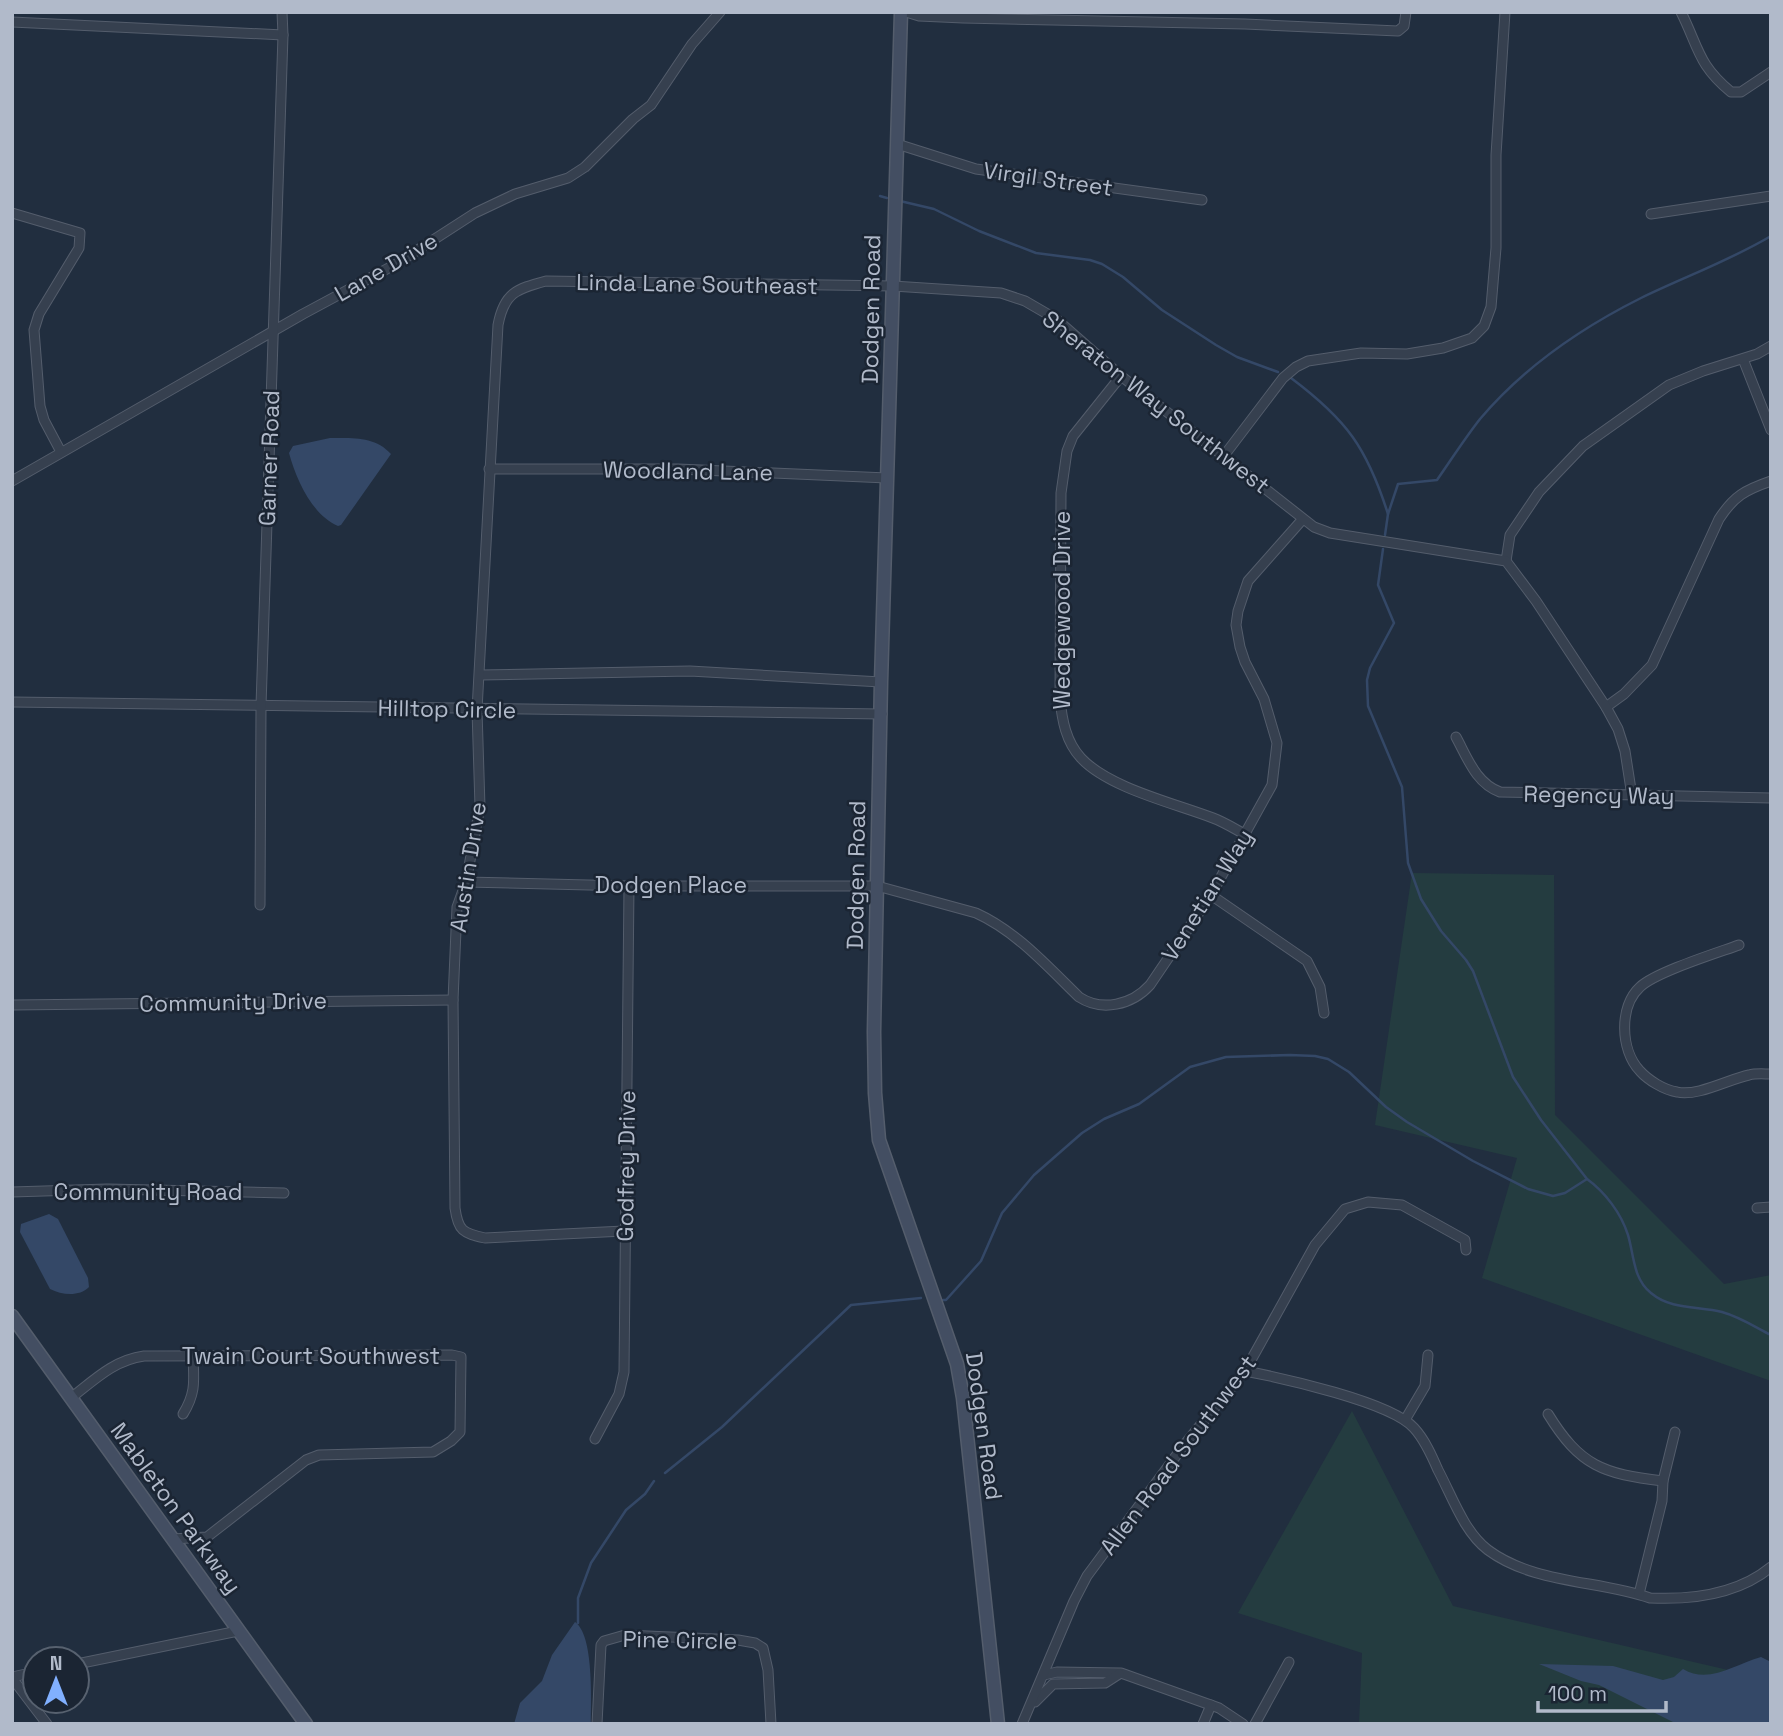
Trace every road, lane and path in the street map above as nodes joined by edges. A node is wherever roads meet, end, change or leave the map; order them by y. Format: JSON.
{"nodes":[{"id":1,"x":282,"y":12,"type":"edge"},
{"id":2,"x":720,"y":12,"type":"edge"},
{"id":3,"x":904,"y":12,"type":"edge"},
{"id":4,"x":1406,"y":12,"type":"edge"},
{"id":5,"x":1505,"y":12,"type":"edge"},
{"id":6,"x":1681,"y":12,"type":"edge"},
{"id":7,"x":1165,"y":17,"type":"edge"},
{"id":8,"x":12,"y":22,"type":"edge"},
{"id":9,"x":283,"y":35,"type":"junction"},
{"id":10,"x":1771,"y":72,"type":"edge"},
{"id":11,"x":897,"y":144,"type":"junction"},
{"id":12,"x":1771,"y":196,"type":"edge"},
{"id":13,"x":1202,"y":200,"type":"dead end"},
{"id":14,"x":12,"y":213,"type":"edge"},
{"id":15,"x":1651,"y":214,"type":"dead end"},
{"id":16,"x":893,"y":286,"type":"junction"},
{"id":17,"x":507,"y":300,"type":"joint"},
{"id":18,"x":273,"y":333,"type":"junction"},
{"id":19,"x":1771,"y":346,"type":"edge"},
{"id":20,"x":1743,"y":359,"type":"junction"},
{"id":21,"x":1121,"y":376,"type":"junction"},
{"id":22,"x":1771,"y":430,"type":"edge"},
{"id":23,"x":61,"y":452,"type":"junction"},
{"id":24,"x":1223,"y":457,"type":"junction"},
{"id":25,"x":489,"y":470,"type":"junction"},
{"id":26,"x":887,"y":478,"type":"junction"},
{"id":27,"x":12,"y":481,"type":"edge"},
{"id":28,"x":1771,"y":481,"type":"edge"},
{"id":29,"x":1302,"y":520,"type":"junction"},
{"id":30,"x":1506,"y":561,"type":"junction"},
{"id":31,"x":480,"y":675,"type":"junction"},
{"id":32,"x":881,"y":682,"type":"junction"},
{"id":33,"x":12,"y":702,"type":"edge"},
{"id":34,"x":261,"y":706,"type":"junction"},
{"id":35,"x":1606,"y":707,"type":"junction"},
{"id":36,"x":477,"y":710,"type":"junction"},
{"id":37,"x":882,"y":715,"type":"junction"},
{"id":38,"x":1457,"y":737,"type":"dead end"},
{"id":39,"x":1632,"y":796,"type":"junction"},
{"id":40,"x":1771,"y":798,"type":"edge"},
{"id":41,"x":1246,"y":835,"type":"junction"},
{"id":42,"x":466,"y":882,"type":"junction"},
{"id":43,"x":629,"y":886,"type":"junction"},
{"id":44,"x":877,"y":886,"type":"junction"},
{"id":45,"x":1211,"y":895,"type":"junction"},
{"id":46,"x":260,"y":905,"type":"dead end"},
{"id":47,"x":1739,"y":945,"type":"dead end"},
{"id":48,"x":453,"y":1000,"type":"junction"},
{"id":49,"x":12,"y":1005,"type":"edge"},
{"id":50,"x":1324,"y":1013,"type":"dead end"},
{"id":51,"x":1771,"y":1074,"type":"edge"},
{"id":52,"x":12,"y":1192,"type":"edge"},
{"id":53,"x":284,"y":1194,"type":"dead end"},
{"id":54,"x":1771,"y":1207,"type":"edge"},
{"id":55,"x":1758,"y":1208,"type":"dead end"},
{"id":56,"x":624,"y":1231,"type":"junction"},
{"id":57,"x":1466,"y":1250,"type":"dead end"},
{"id":58,"x":12,"y":1316,"type":"edge"},
{"id":59,"x":1428,"y":1355,"type":"dead end"},
{"id":60,"x":193,"y":1357,"type":"junction"},
{"id":61,"x":1245,"y":1371,"type":"junction"},
{"id":62,"x":71,"y":1398,"type":"junction"},
{"id":63,"x":183,"y":1414,"type":"dead end"},
{"id":64,"x":1548,"y":1414,"type":"dead end"},
{"id":65,"x":1405,"y":1420,"type":"junction"},
{"id":66,"x":1675,"y":1432,"type":"dead end"},
{"id":67,"x":595,"y":1439,"type":"dead end"},
{"id":68,"x":1663,"y":1481,"type":"junction"},
{"id":69,"x":172,"y":1539,"type":"junction"},
{"id":70,"x":1771,"y":1567,"type":"edge"},
{"id":71,"x":1639,"y":1594,"type":"junction"},
{"id":72,"x":238,"y":1631,"type":"junction"},
{"id":73,"x":91,"y":1661,"type":"edge"},
{"id":74,"x":1289,"y":1661,"type":"dead end"},
{"id":75,"x":1085,"y":1672,"type":"junction"},
{"id":76,"x":1121,"y":1674,"type":"junction"},
{"id":77,"x":1044,"y":1675,"type":"junction"},
{"id":78,"x":12,"y":1677,"type":"edge"},
{"id":79,"x":1084,"y":1683,"type":"junction"},
{"id":80,"x":1053,"y":1684,"type":"junction"},
{"id":81,"x":1211,"y":1705,"type":"junction"},
{"id":82,"x":1028,"y":1711,"type":"junction"},
{"id":83,"x":47,"y":1724,"type":"edge"},
{"id":84,"x":306,"y":1724,"type":"edge"},
{"id":85,"x":597,"y":1724,"type":"edge"},
{"id":86,"x":771,"y":1724,"type":"edge"},
{"id":87,"x":998,"y":1724,"type":"edge"},
{"id":88,"x":1022,"y":1724,"type":"edge"},
{"id":89,"x":1203,"y":1724,"type":"edge"},
{"id":90,"x":1243,"y":1724,"type":"edge"},
{"id":91,"x":1255,"y":1724,"type":"edge"}],
"edges":[{"from":1,"to":9,"type":"street","name":"Garner Road"},
{"from":2,"to":18,"type":"street","name":"Lane Drive"},
{"from":3,"to":7,"type":"street"},
{"from":3,"to":11,"type":"street","name":"Dodgen Road"},
{"from":4,"to":7,"type":"street"},
{"from":5,"to":24,"type":"street"},
{"from":6,"to":10,"type":"street"},
{"from":8,"to":9,"type":"street"},
{"from":9,"to":18,"type":"street","name":"Garner Road"},
{"from":11,"to":13,"type":"street","name":"Virgil Street"},
{"from":11,"to":16,"type":"street","name":"Dodgen Road"},
{"from":12,"to":15,"type":"street"},
{"from":14,"to":23,"type":"street"},
{"from":16,"to":17,"type":"street","name":"Linda Lane Southeast"},
{"from":16,"to":21,"type":"street","name":"Sheraton Way Southwest"},
{"from":16,"to":26,"type":"street","name":"Dodgen Road"},
{"from":17,"to":25,"type":"street","name":"Austin Drive"},
{"from":18,"to":23,"type":"street","name":"Lane Drive"},
{"from":18,"to":34,"type":"street","name":"Garner Road"},
{"from":19,"to":20,"type":"street"},
{"from":20,"to":22,"type":"street"},
{"from":20,"to":30,"type":"street"},
{"from":21,"to":24,"type":"street","name":"Sheraton Way Southwest"},
{"from":21,"to":41,"type":"street","name":"Wedgewood Drive"},
{"from":23,"to":27,"type":"street","name":"Lane Drive"},
{"from":24,"to":29,"type":"street","name":"Sheraton Way Southwest"},
{"from":25,"to":26,"type":"street","name":"Woodland Lane"},
{"from":25,"to":31,"type":"street","name":"Austin Drive"},
{"from":26,"to":32,"type":"street","name":"Dodgen Road"},
{"from":28,"to":35,"type":"street"},
{"from":29,"to":30,"type":"street","name":"Sheraton Way Southwest"},
{"from":29,"to":41,"type":"street","name":"Venetian Way"},
{"from":30,"to":35,"type":"street"},
{"from":31,"to":32,"type":"street"},
{"from":31,"to":36,"type":"street","name":"Austin Drive"},
{"from":32,"to":37,"type":"street","name":"Dodgen Road"},
{"from":33,"to":34,"type":"street","name":"Hilltop Circle"},
{"from":34,"to":36,"type":"street","name":"Hilltop Circle"},
{"from":34,"to":46,"type":"street","name":"Garner Road"},
{"from":35,"to":39,"type":"street"},
{"from":36,"to":37,"type":"street","name":"Hilltop Circle"},
{"from":36,"to":42,"type":"street","name":"Austin Drive"},
{"from":37,"to":44,"type":"street","name":"Dodgen Road"},
{"from":38,"to":39,"type":"street","name":"Regency Way"},
{"from":39,"to":40,"type":"street","name":"Regency Way"},
{"from":41,"to":45,"type":"street","name":"Venetian Way"},
{"from":42,"to":43,"type":"street","name":"Dodgen Place"},
{"from":42,"to":48,"type":"street","name":"Austin Drive"},
{"from":43,"to":44,"type":"street","name":"Dodgen Place"},
{"from":43,"to":56,"type":"street","name":"Godfrey Drive"},
{"from":44,"to":45,"type":"street","name":"Venetian Way"},
{"from":44,"to":87,"type":"street","name":"Dodgen Road"},
{"from":45,"to":50,"type":"street"},
{"from":47,"to":51,"type":"street"},
{"from":48,"to":49,"type":"street","name":"Community Drive"},
{"from":48,"to":56,"type":"street","name":"Austin Drive"},
{"from":52,"to":53,"type":"street","name":"Community Road"},
{"from":54,"to":55,"type":"street"},
{"from":56,"to":67,"type":"street","name":"Godfrey Drive"},
{"from":57,"to":61,"type":"street","name":"Allen Road Southwest"},
{"from":58,"to":62,"type":"street","name":"Mableton Parkway"},
{"from":59,"to":65,"type":"street"},
{"from":60,"to":62,"type":"street","name":"Twain Court Southwest"},
{"from":60,"to":63,"type":"street"},
{"from":60,"to":69,"type":"street","name":"Twain Court Southwest"},
{"from":61,"to":65,"type":"street"},
{"from":61,"to":77,"type":"street","name":"Allen Road Southwest"},
{"from":62,"to":69,"type":"street","name":"Mableton Parkway"},
{"from":64,"to":68,"type":"street"},
{"from":65,"to":71,"type":"street"},
{"from":66,"to":68,"type":"street"},
{"from":68,"to":71,"type":"street"},
{"from":69,"to":72,"type":"street","name":"Mableton Parkway"},
{"from":70,"to":71,"type":"street"},
{"from":72,"to":73,"type":"street"},
{"from":72,"to":84,"type":"street","name":"Mableton Parkway"},
{"from":74,"to":91,"type":"street"},
{"from":75,"to":76,"type":"street"},
{"from":75,"to":77,"type":"street"},
{"from":75,"to":79,"type":"street"},
{"from":76,"to":79,"type":"street"},
{"from":76,"to":81,"type":"street"},
{"from":77,"to":80,"type":"street"},
{"from":77,"to":82,"type":"street","name":"Allen Road Southwest"},
{"from":78,"to":83,"type":"street"},
{"from":79,"to":80,"type":"street"},
{"from":80,"to":82,"type":"street"},
{"from":81,"to":89,"type":"street"},
{"from":81,"to":90,"type":"street"},
{"from":82,"to":88,"type":"street","name":"Allen Road Southwest"},
{"from":85,"to":86,"type":"street","name":"Pine Circle"}]}
